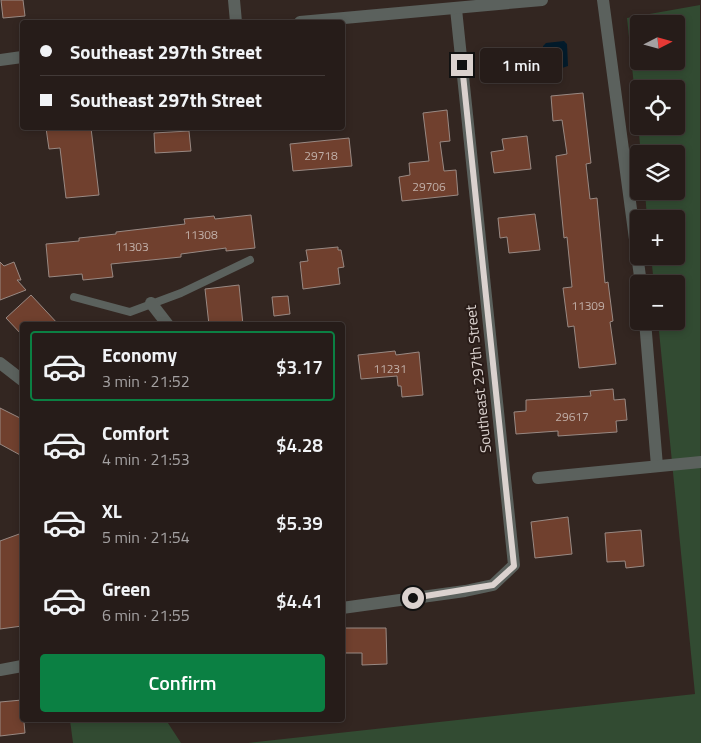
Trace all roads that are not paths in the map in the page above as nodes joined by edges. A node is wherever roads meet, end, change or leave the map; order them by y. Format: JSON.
{"nodes":[{"id":1,"x":234,"y":0,"type":"edge"},
{"id":2,"x":542,"y":0,"type":"edge"},
{"id":3,"x":603,"y":0,"type":"edge"},
{"id":4,"x":456,"y":9,"type":"junction"},
{"id":5,"x":236,"y":20,"type":"edge"},
{"id":6,"x":324,"y":20,"type":"edge"},
{"id":7,"x":20,"y":57,"type":"edge"},
{"id":8,"x":0,"y":60,"type":"edge"},
{"id":9,"x":250,"y":260,"type":"dead end"},
{"id":10,"x":640,"y":275,"type":"edge"},
{"id":11,"x":74,"y":297,"type":"dead end"},
{"id":12,"x":151,"y":303,"type":"junction"},
{"id":13,"x":166,"y":322,"type":"edge"},
{"id":14,"x":646,"y":330,"type":"edge"},
{"id":15,"x":0,"y":363,"type":"edge"},
{"id":16,"x":20,"y":378,"type":"edge"},
{"id":17,"x":701,"y":462,"type":"edge"},
{"id":18,"x":657,"y":466,"type":"junction"},
{"id":19,"x":538,"y":478,"type":"dead end"},
{"id":20,"x":345,"y":608,"type":"edge"},
{"id":21,"x":20,"y":666,"type":"edge"},
{"id":22,"x":0,"y":670,"type":"edge"}],
"edges":[{"from":1,"to":5,"type":"street"},
{"from":2,"to":4,"type":"street"},
{"from":3,"to":10,"type":"street"},
{"from":4,"to":6,"type":"street"},
{"from":4,"to":20,"type":"street","name":"Southeast 297th Street"},
{"from":7,"to":8,"type":"street"},
{"from":9,"to":12,"type":"lane"},
{"from":11,"to":12,"type":"lane"},
{"from":12,"to":13,"type":"street"},
{"from":14,"to":18,"type":"street"},
{"from":15,"to":16,"type":"street"},
{"from":17,"to":18,"type":"street"},
{"from":18,"to":19,"type":"street"},
{"from":21,"to":22,"type":"street"}]}
